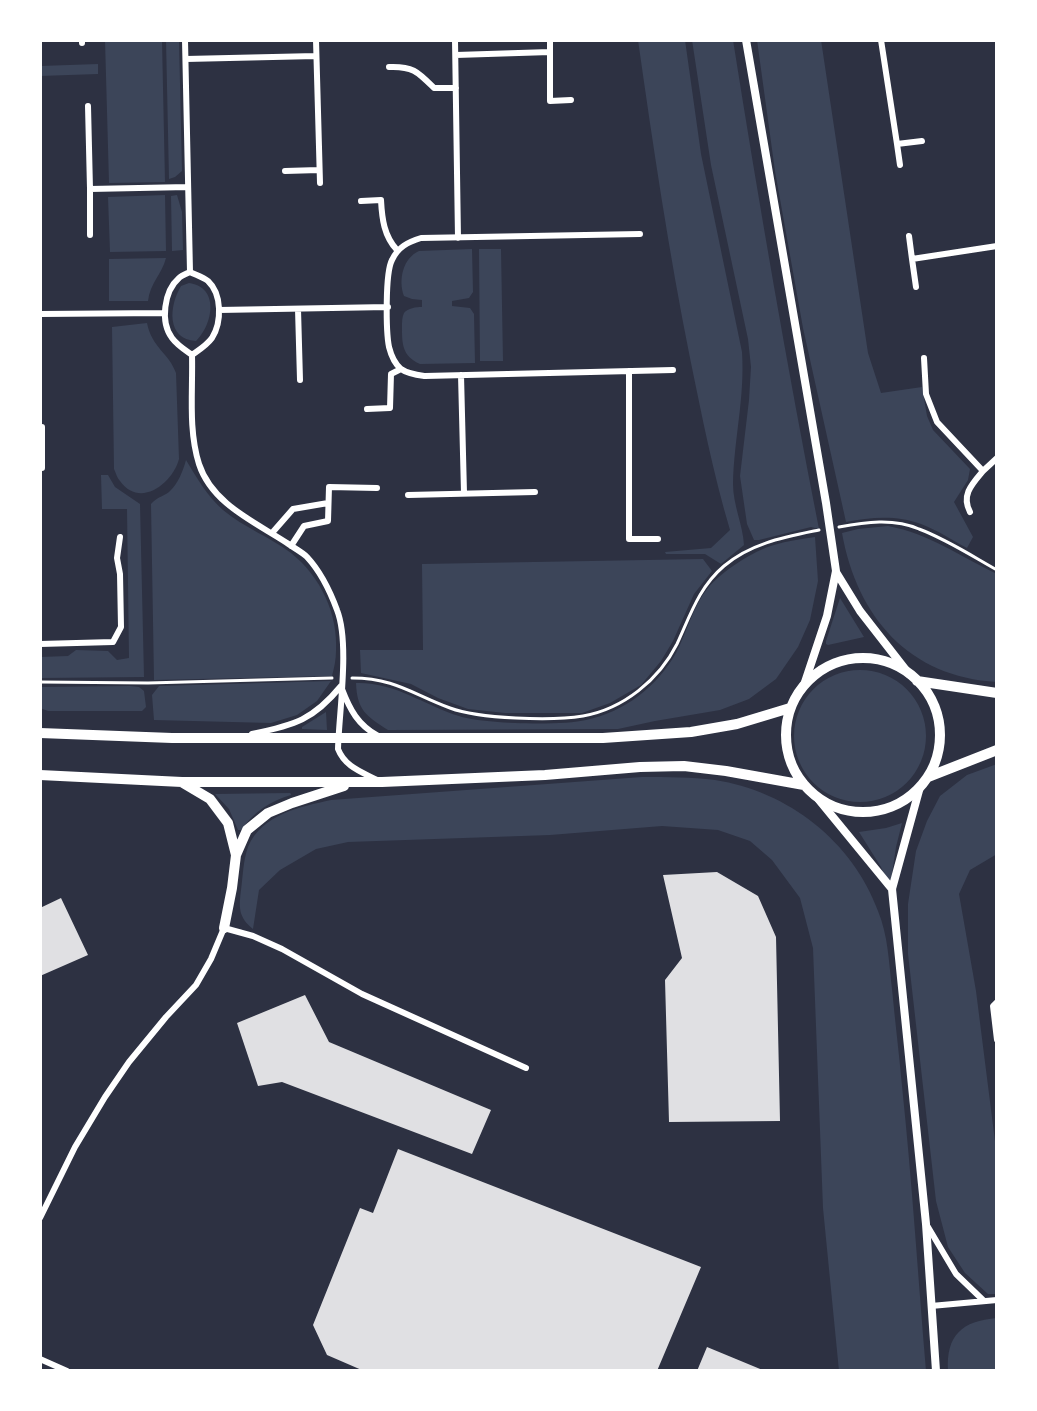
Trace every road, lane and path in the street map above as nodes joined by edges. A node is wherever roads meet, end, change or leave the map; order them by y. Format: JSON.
{"nodes":[{"id":1,"x":185,"y":40,"type":"edge"},
{"id":2,"x":316,"y":40,"type":"edge"},
{"id":3,"x":455,"y":40,"type":"edge"},
{"id":4,"x":550,"y":40,"type":"edge"},
{"id":5,"x":746,"y":40,"type":"edge"},
{"id":6,"x":881,"y":40,"type":"edge"},
{"id":7,"x":550,"y":52,"type":"junction"},
{"id":8,"x":456,"y":55,"type":"junction"},
{"id":9,"x":316,"y":56,"type":"junction"},
{"id":10,"x":186,"y":59,"type":"junction"},
{"id":11,"x":389,"y":67,"type":"dead end"},
{"id":12,"x":456,"y":88,"type":"junction"},
{"id":13,"x":571,"y":100,"type":"dead end"},
{"id":14,"x":88,"y":106,"type":"dead end"},
{"id":15,"x":922,"y":141,"type":"dead end"},
{"id":16,"x":897,"y":144,"type":"junction"},
{"id":17,"x":900,"y":165,"type":"dead end"},
{"id":18,"x":319,"y":170,"type":"junction"},
{"id":19,"x":285,"y":171,"type":"dead end"},
{"id":20,"x":320,"y":183,"type":"dead end"},
{"id":21,"x":188,"y":187,"type":"junction"},
{"id":22,"x":90,"y":189,"type":"junction"},
{"id":23,"x":361,"y":201,"type":"dead end"},
{"id":24,"x":640,"y":234,"type":"dead end"},
{"id":25,"x":90,"y":235,"type":"dead end"},
{"id":26,"x":909,"y":236,"type":"dead end"},
{"id":27,"x":458,"y":238,"type":"junction"},
{"id":28,"x":997,"y":246,"type":"edge"},
{"id":29,"x":397,"y":250,"type":"junction"},
{"id":30,"x":912,"y":259,"type":"junction"},
{"id":31,"x":190,"y":272,"type":"junction"},
{"id":32,"x":916,"y":287,"type":"dead end"},
{"id":33,"x":388,"y":307,"type":"junction"},
{"id":34,"x":298,"y":309,"type":"junction"},
{"id":35,"x":219,"y":310,"type":"junction"},
{"id":36,"x":165,"y":313,"type":"junction"},
{"id":37,"x":40,"y":314,"type":"edge"},
{"id":38,"x":192,"y":355,"type":"junction"},
{"id":39,"x":924,"y":358,"type":"dead end"},
{"id":40,"x":401,"y":369,"type":"junction"},
{"id":41,"x":673,"y":370,"type":"dead end"},
{"id":42,"x":629,"y":371,"type":"junction"},
{"id":43,"x":461,"y":375,"type":"junction"},
{"id":44,"x":300,"y":380,"type":"dead end"},
{"id":45,"x":367,"y":409,"type":"dead end"},
{"id":46,"x":42,"y":427,"type":"dead end"},
{"id":47,"x":41,"y":448,"type":"edge"},
{"id":48,"x":997,"y":458,"type":"edge"},
{"id":49,"x":42,"y":468,"type":"dead end"},
{"id":50,"x":983,"y":471,"type":"junction"},
{"id":51,"x":377,"y":488,"type":"dead end"},
{"id":52,"x":535,"y":492,"type":"dead end"},
{"id":53,"x":464,"y":493,"type":"junction"},
{"id":54,"x":408,"y":495,"type":"dead end"},
{"id":55,"x":328,"y":503,"type":"junction"},
{"id":56,"x":970,"y":512,"type":"dead end"},
{"id":57,"x":835,"y":527,"type":"dead end"},
{"id":58,"x":821,"y":530,"type":"dead end"},
{"id":59,"x":272,"y":533,"type":"junction"},
{"id":60,"x":120,"y":537,"type":"dead end"},
{"id":61,"x":658,"y":539,"type":"dead end"},
{"id":62,"x":291,"y":546,"type":"junction"},
{"id":63,"x":997,"y":570,"type":"edge"},
{"id":64,"x":836,"y":571,"type":"junction"},
{"id":65,"x":40,"y":644,"type":"edge"},
{"id":66,"x":913,"y":677,"type":"junction"},
{"id":67,"x":40,"y":682,"type":"edge"},
{"id":68,"x":341,"y":682,"type":"junction"},
{"id":69,"x":804,"y":685,"type":"junction"},
{"id":70,"x":997,"y":693,"type":"edge"},
{"id":71,"x":790,"y":708,"type":"junction"},
{"id":72,"x":40,"y":733,"type":"edge"},
{"id":73,"x":338,"y":737,"type":"junction"},
{"id":74,"x":234,"y":738,"type":"junction"},
{"id":75,"x":382,"y":738,"type":"junction"},
{"id":76,"x":997,"y":750,"type":"edge"},
{"id":77,"x":40,"y":775,"type":"edge"},
{"id":78,"x":928,"y":777,"type":"junction"},
{"id":79,"x":177,"y":782,"type":"junction"},
{"id":80,"x":354,"y":782,"type":"junction"},
{"id":81,"x":382,"y":782,"type":"junction"},
{"id":82,"x":804,"y":785,"type":"junction"},
{"id":83,"x":920,"y":787,"type":"junction"},
{"id":84,"x":819,"y":800,"type":"junction"},
{"id":85,"x":236,"y":855,"type":"junction"},
{"id":86,"x":892,"y":889,"type":"junction"},
{"id":87,"x":224,"y":928,"type":"junction"},
{"id":88,"x":997,"y":1002,"type":"edge"},
{"id":89,"x":997,"y":1040,"type":"edge"},
{"id":90,"x":526,"y":1068,"type":"dead end"},
{"id":91,"x":40,"y":1218,"type":"edge"},
{"id":92,"x":926,"y":1224,"type":"junction"},
{"id":93,"x":997,"y":1300,"type":"edge"},
{"id":94,"x":984,"y":1301,"type":"junction"},
{"id":95,"x":931,"y":1306,"type":"junction"},
{"id":96,"x":40,"y":1359,"type":"edge"},
{"id":97,"x":67,"y":1371,"type":"edge"},
{"id":98,"x":936,"y":1371,"type":"edge"}],
"edges":[{"from":1,"to":10,"type":"street"},
{"from":2,"to":9,"type":"street"},
{"from":3,"to":8,"type":"street"},
{"from":4,"to":7,"type":"street"},
{"from":5,"to":64,"type":"street"},
{"from":6,"to":16,"type":"street"},
{"from":7,"to":8,"type":"street"},
{"from":7,"to":13,"type":"street"},
{"from":8,"to":12,"type":"street"},
{"from":9,"to":10,"type":"street"},
{"from":9,"to":18,"type":"street"},
{"from":10,"to":21,"type":"street"},
{"from":11,"to":12,"type":"street"},
{"from":12,"to":27,"type":"street"},
{"from":14,"to":22,"type":"street"},
{"from":15,"to":16,"type":"street"},
{"from":16,"to":17,"type":"street"},
{"from":18,"to":19,"type":"street"},
{"from":18,"to":20,"type":"street"},
{"from":21,"to":22,"type":"street"},
{"from":21,"to":31,"type":"street"},
{"from":22,"to":25,"type":"street"},
{"from":23,"to":29,"type":"street"},
{"from":24,"to":27,"type":"street"},
{"from":26,"to":30,"type":"street"},
{"from":27,"to":29,"type":"street"},
{"from":28,"to":30,"type":"street"},
{"from":29,"to":33,"type":"street"},
{"from":30,"to":32,"type":"street"},
{"from":31,"to":35,"type":"street"},
{"from":31,"to":36,"type":"street"},
{"from":33,"to":34,"type":"street"},
{"from":33,"to":40,"type":"street"},
{"from":34,"to":35,"type":"street"},
{"from":34,"to":44,"type":"street"},
{"from":35,"to":38,"type":"street"},
{"from":36,"to":37,"type":"street"},
{"from":36,"to":38,"type":"street"},
{"from":38,"to":59,"type":"street"},
{"from":39,"to":50,"type":"street"},
{"from":40,"to":43,"type":"street"},
{"from":40,"to":45,"type":"street"},
{"from":41,"to":42,"type":"street"},
{"from":42,"to":43,"type":"street"},
{"from":42,"to":61,"type":"street"},
{"from":43,"to":53,"type":"street"},
{"from":46,"to":47,"type":"street"},
{"from":47,"to":49,"type":"street"},
{"from":48,"to":50,"type":"street"},
{"from":50,"to":56,"type":"street"},
{"from":51,"to":55,"type":"street"},
{"from":52,"to":53,"type":"street"},
{"from":53,"to":54,"type":"street"},
{"from":55,"to":59,"type":"street"},
{"from":55,"to":62,"type":"street"},
{"from":57,"to":63,"type":"path"},
{"from":58,"to":68,"type":"path"},
{"from":59,"to":62,"type":"street"},
{"from":60,"to":65,"type":"street"},
{"from":62,"to":68,"type":"street"},
{"from":64,"to":66,"type":"street"},
{"from":64,"to":69,"type":"street"},
{"from":66,"to":69,"type":"highway"},
{"from":66,"to":70,"type":"highway"},
{"from":66,"to":78,"type":"highway"},
{"from":67,"to":68,"type":"path"},
{"from":68,"to":73,"type":"street"},
{"from":68,"to":74,"type":"street"},
{"from":68,"to":75,"type":"street"},
{"from":69,"to":71,"type":"highway"},
{"from":71,"to":75,"type":"highway"},
{"from":71,"to":82,"type":"highway"},
{"from":72,"to":74,"type":"highway"},
{"from":73,"to":74,"type":"highway"},
{"from":73,"to":75,"type":"highway"},
{"from":73,"to":81,"type":"street"},
{"from":76,"to":78,"type":"highway"},
{"from":77,"to":79,"type":"highway"},
{"from":78,"to":83,"type":"highway"},
{"from":79,"to":80,"type":"highway"},
{"from":79,"to":85,"type":"highway"},
{"from":80,"to":81,"type":"highway"},
{"from":80,"to":85,"type":"highway"},
{"from":81,"to":82,"type":"highway"},
{"from":82,"to":84,"type":"highway"},
{"from":83,"to":84,"type":"highway"},
{"from":83,"to":86,"type":"street"},
{"from":84,"to":86,"type":"street"},
{"from":85,"to":87,"type":"highway"},
{"from":86,"to":92,"type":"street"},
{"from":87,"to":90,"type":"street"},
{"from":87,"to":91,"type":"street"},
{"from":88,"to":89,"type":"street"},
{"from":92,"to":94,"type":"street"},
{"from":92,"to":95,"type":"street"},
{"from":93,"to":94,"type":"street"},
{"from":94,"to":95,"type":"street"},
{"from":95,"to":98,"type":"street"},
{"from":96,"to":97,"type":"street"}]}
